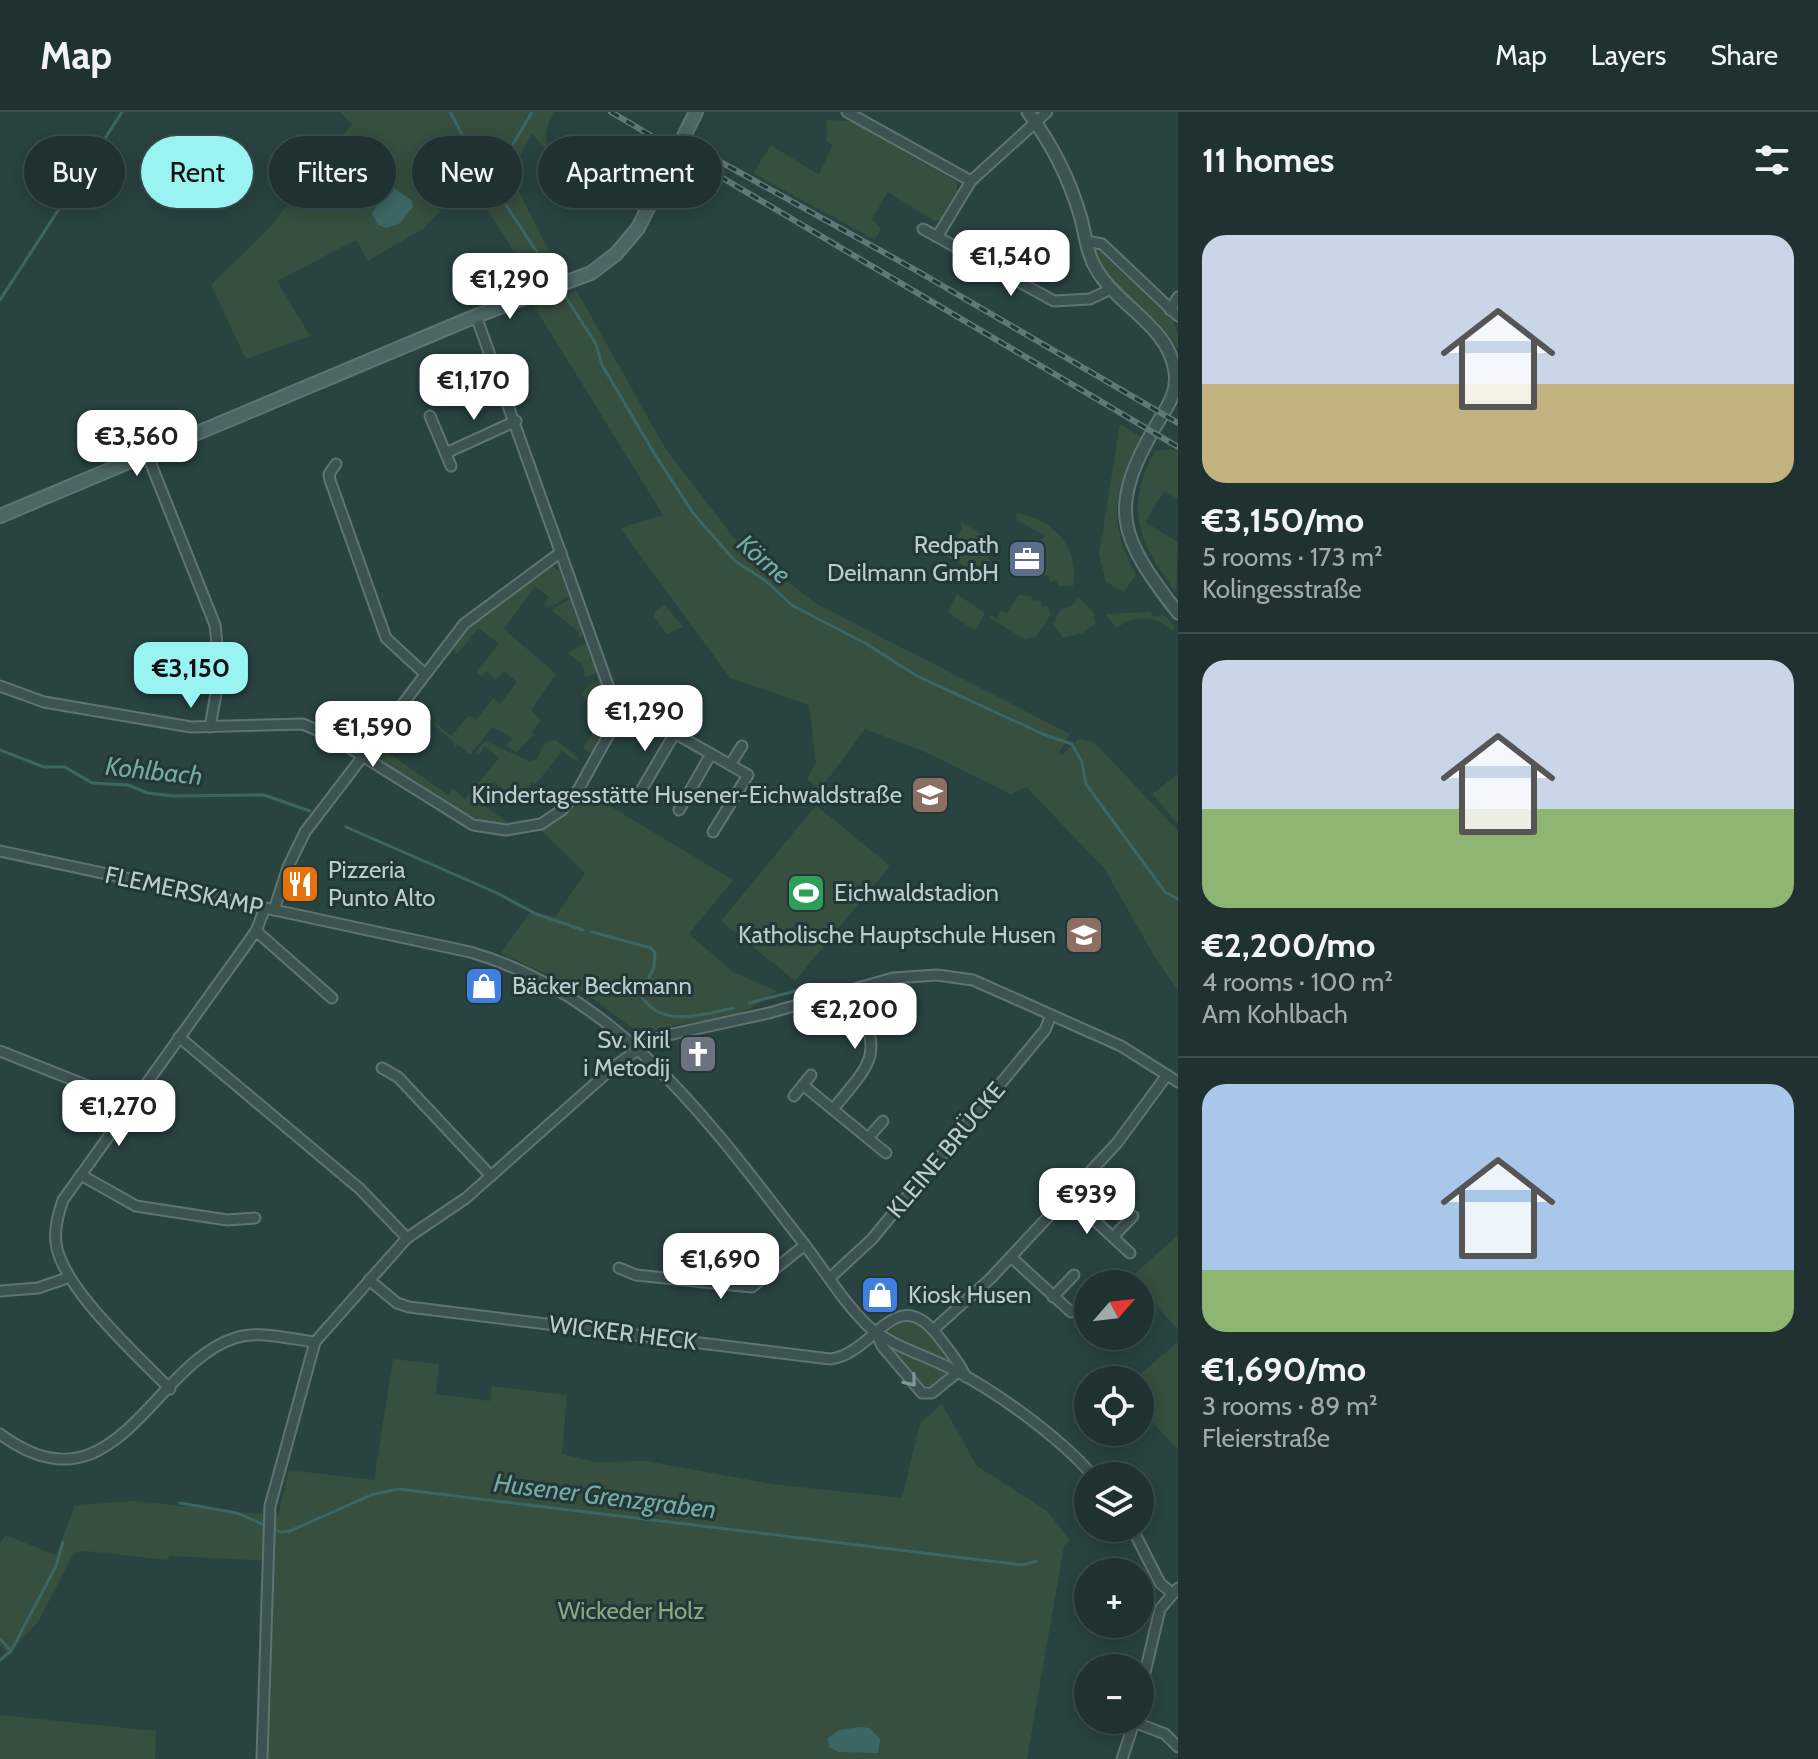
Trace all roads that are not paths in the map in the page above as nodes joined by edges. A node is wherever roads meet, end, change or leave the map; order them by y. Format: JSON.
{"nodes":[{"id":1,"x":696,"y":112,"type":"edge"},
{"id":2,"x":847,"y":112,"type":"edge"},
{"id":3,"x":1047,"y":112,"type":"edge"},
{"id":4,"x":1032,"y":117,"type":"edge"},
{"id":5,"x":971,"y":181,"type":"junction"},
{"id":6,"x":923,"y":229,"type":"dead end"},
{"id":7,"x":937,"y":237,"type":"junction"},
{"id":8,"x":1086,"y":241,"type":"junction"},
{"id":9,"x":1111,"y":289,"type":"junction"},
{"id":10,"x":1178,"y":297,"type":"edge"},
{"id":11,"x":1174,"y":313,"type":"edge"},
{"id":12,"x":476,"y":316,"type":"junction"},
{"id":13,"x":1177,"y":381,"type":"edge"},
{"id":14,"x":430,"y":416,"type":"dead end"},
{"id":15,"x":516,"y":421,"type":"junction"},
{"id":16,"x":446,"y":453,"type":"junction"},
{"id":17,"x":147,"y":454,"type":"junction"},
{"id":18,"x":336,"y":464,"type":"dead end"},
{"id":19,"x":451,"y":466,"type":"dead end"},
{"id":20,"x":0,"y":516,"type":"edge"},
{"id":21,"x":561,"y":552,"type":"junction"},
{"id":22,"x":1178,"y":613,"type":"edge"},
{"id":23,"x":425,"y":674,"type":"junction"},
{"id":24,"x":0,"y":686,"type":"edge"},
{"id":25,"x":619,"y":716,"type":"junction"},
{"id":26,"x":210,"y":727,"type":"junction"},
{"id":27,"x":675,"y":733,"type":"junction"},
{"id":28,"x":742,"y":746,"type":"dead end"},
{"id":29,"x":711,"y":754,"type":"junction"},
{"id":30,"x":361,"y":757,"type":"junction"},
{"id":31,"x":730,"y":765,"type":"junction"},
{"id":32,"x":642,"y":789,"type":"dead end"},
{"id":33,"x":679,"y":810,"type":"dead end"},
{"id":34,"x":713,"y":832,"type":"dead end"},
{"id":35,"x":0,"y":851,"type":"edge"},
{"id":36,"x":269,"y":909,"type":"junction"},
{"id":37,"x":256,"y":931,"type":"junction"},
{"id":38,"x":858,"y":988,"type":"junction"},
{"id":39,"x":332,"y":998,"type":"dead end"},
{"id":40,"x":1051,"y":1015,"type":"junction"},
{"id":41,"x":179,"y":1037,"type":"junction"},
{"id":42,"x":638,"y":1049,"type":"junction"},
{"id":43,"x":0,"y":1051,"type":"edge"},
{"id":44,"x":382,"y":1068,"type":"dead end"},
{"id":45,"x":811,"y":1075,"type":"dead end"},
{"id":46,"x":1167,"y":1075,"type":"junction"},
{"id":47,"x":1178,"y":1082,"type":"edge"},
{"id":48,"x":803,"y":1085,"type":"junction"},
{"id":49,"x":794,"y":1096,"type":"dead end"},
{"id":50,"x":131,"y":1103,"type":"junction"},
{"id":51,"x":833,"y":1109,"type":"junction"},
{"id":52,"x":883,"y":1121,"type":"dead end"},
{"id":53,"x":868,"y":1138,"type":"junction"},
{"id":54,"x":886,"y":1153,"type":"dead end"},
{"id":55,"x":81,"y":1175,"type":"junction"},
{"id":56,"x":491,"y":1176,"type":"junction"},
{"id":57,"x":1068,"y":1196,"type":"junction"},
{"id":58,"x":1133,"y":1216,"type":"dead end"},
{"id":59,"x":255,"y":1218,"type":"dead end"},
{"id":60,"x":1113,"y":1237,"type":"junction"},
{"id":61,"x":407,"y":1238,"type":"junction"},
{"id":62,"x":805,"y":1245,"type":"junction"},
{"id":63,"x":1130,"y":1253,"type":"dead end"},
{"id":64,"x":1011,"y":1257,"type":"junction"},
{"id":65,"x":619,"y":1268,"type":"dead end"},
{"id":66,"x":1074,"y":1275,"type":"dead end"},
{"id":67,"x":831,"y":1277,"type":"junction"},
{"id":68,"x":67,"y":1278,"type":"junction"},
{"id":69,"x":369,"y":1280,"type":"junction"},
{"id":70,"x":0,"y":1291,"type":"edge"},
{"id":71,"x":1053,"y":1297,"type":"junction"},
{"id":72,"x":1071,"y":1312,"type":"dead end"},
{"id":73,"x":933,"y":1330,"type":"junction"},
{"id":74,"x":876,"y":1332,"type":"junction"},
{"id":75,"x":315,"y":1342,"type":"junction"},
{"id":76,"x":962,"y":1374,"type":"junction"},
{"id":77,"x":170,"y":1389,"type":"junction"},
{"id":78,"x":0,"y":1434,"type":"edge"},
{"id":79,"x":1078,"y":1462,"type":"edge"},
{"id":80,"x":1139,"y":1542,"type":"edge"},
{"id":81,"x":1175,"y":1590,"type":"edge"},
{"id":82,"x":1148,"y":1654,"type":"edge"},
{"id":83,"x":1154,"y":1729,"type":"edge"},
{"id":84,"x":1130,"y":1734,"type":"edge"},
{"id":85,"x":1178,"y":1747,"type":"edge"},
{"id":86,"x":262,"y":1759,"type":"edge"},
{"id":87,"x":1122,"y":1759,"type":"edge"}],
"edges":[{"from":1,"to":12,"type":"main road"},
{"from":2,"to":5,"type":"street"},
{"from":3,"to":4,"type":"street"},
{"from":4,"to":5,"type":"street"},
{"from":4,"to":8,"type":"street"},
{"from":5,"to":7,"type":"street"},
{"from":6,"to":7,"type":"street"},
{"from":7,"to":9,"type":"street"},
{"from":8,"to":9,"type":"street"},
{"from":8,"to":11,"type":"street"},
{"from":9,"to":13,"type":"street"},
{"from":10,"to":11,"type":"street"},
{"from":12,"to":15,"type":"street"},
{"from":12,"to":17,"type":"main road"},
{"from":13,"to":22,"type":"street"},
{"from":14,"to":16,"type":"street"},
{"from":15,"to":16,"type":"street"},
{"from":15,"to":21,"type":"street"},
{"from":16,"to":19,"type":"street"},
{"from":17,"to":20,"type":"main road"},
{"from":17,"to":26,"type":"street"},
{"from":18,"to":23,"type":"street"},
{"from":21,"to":23,"type":"street"},
{"from":21,"to":25,"type":"street"},
{"from":23,"to":30,"type":"street"},
{"from":24,"to":26,"type":"street"},
{"from":25,"to":27,"type":"street"},
{"from":25,"to":30,"type":"street"},
{"from":26,"to":30,"type":"street"},
{"from":27,"to":29,"type":"street"},
{"from":27,"to":32,"type":"street"},
{"from":28,"to":31,"type":"street"},
{"from":29,"to":31,"type":"street"},
{"from":29,"to":33,"type":"street"},
{"from":30,"to":36,"type":"street"},
{"from":31,"to":34,"type":"street"},
{"from":35,"to":36,"type":"street","name":"FLEMERSKAMP"},
{"from":36,"to":37,"type":"street"},
{"from":36,"to":42,"type":"street","name":"FLEMERSKAMP"},
{"from":37,"to":39,"type":"street"},
{"from":37,"to":41,"type":"street"},
{"from":38,"to":40,"type":"street"},
{"from":38,"to":42,"type":"street"},
{"from":38,"to":51,"type":"street"},
{"from":40,"to":46,"type":"street"},
{"from":40,"to":67,"type":"street","name":"KLEINE BRÜCKE"},
{"from":41,"to":50,"type":"street"},
{"from":41,"to":61,"type":"street"},
{"from":42,"to":56,"type":"street"},
{"from":42,"to":62,"type":"street","name":"FLEMERSKAMP"},
{"from":43,"to":50,"type":"street"},
{"from":44,"to":56,"type":"street"},
{"from":45,"to":48,"type":"street"},
{"from":46,"to":47,"type":"street"},
{"from":46,"to":57,"type":"street"},
{"from":48,"to":49,"type":"street"},
{"from":48,"to":51,"type":"street"},
{"from":50,"to":55,"type":"street"},
{"from":51,"to":53,"type":"street"},
{"from":52,"to":53,"type":"street"},
{"from":53,"to":54,"type":"street"},
{"from":55,"to":59,"type":"street"},
{"from":55,"to":68,"type":"street"},
{"from":56,"to":61,"type":"street"},
{"from":57,"to":60,"type":"street"},
{"from":57,"to":64,"type":"street"},
{"from":58,"to":60,"type":"street"},
{"from":60,"to":63,"type":"street"},
{"from":61,"to":69,"type":"street"},
{"from":62,"to":65,"type":"street"},
{"from":62,"to":67,"type":"street","name":"FLEMERSKAMP"},
{"from":64,"to":71,"type":"street"},
{"from":64,"to":73,"type":"street"},
{"from":66,"to":71,"type":"street"},
{"from":67,"to":74,"type":"street","name":"FLEMERSKAMP"},
{"from":68,"to":70,"type":"street"},
{"from":68,"to":77,"type":"street"},
{"from":69,"to":74,"type":"street","name":"WICKER HECK"},
{"from":69,"to":75,"type":"street"},
{"from":71,"to":72,"type":"street"},
{"from":73,"to":74,"type":"street"},
{"from":73,"to":76,"type":"street","name":"FLEMERSKAMP"},
{"from":74,"to":76,"type":"street","name":"FLEMERSKAMP"},
{"from":74,"to":76,"type":"street","name":"FLEMERSKAMP","one_way":true},
{"from":75,"to":77,"type":"street"},
{"from":75,"to":86,"type":"street"},
{"from":76,"to":79,"type":"street","name":"FLEMERSKAMP"},
{"from":77,"to":78,"type":"street"},
{"from":80,"to":81,"type":"street"},
{"from":81,"to":82,"type":"street"},
{"from":83,"to":85,"type":"street"},
{"from":84,"to":87,"type":"street"}]}
